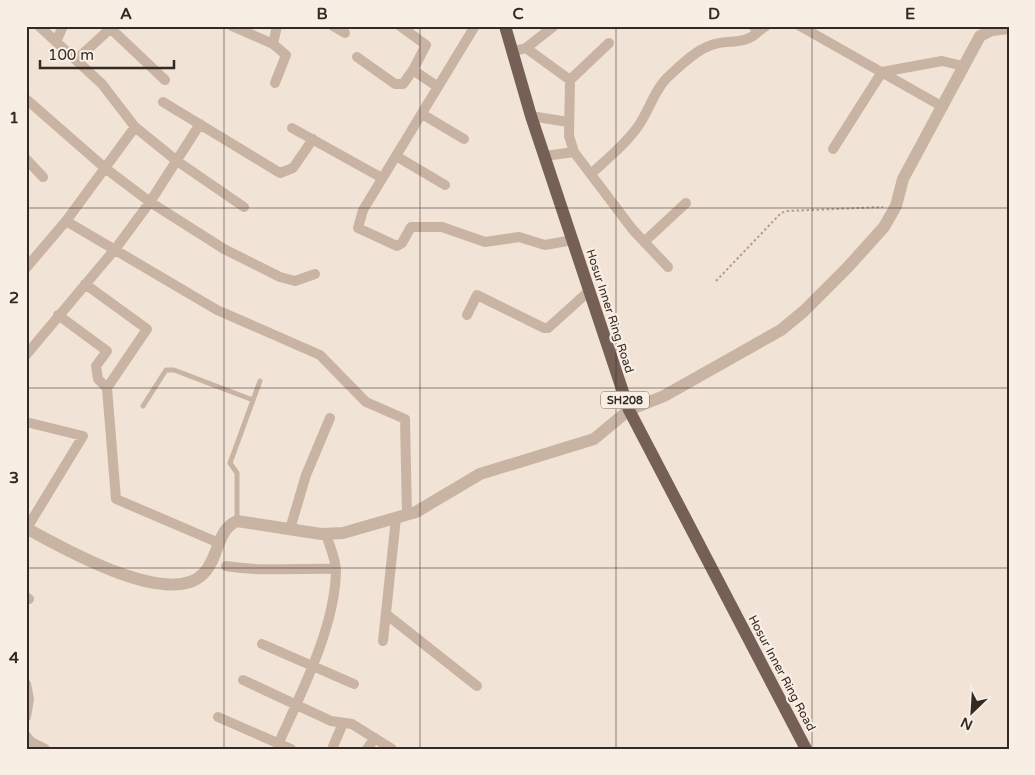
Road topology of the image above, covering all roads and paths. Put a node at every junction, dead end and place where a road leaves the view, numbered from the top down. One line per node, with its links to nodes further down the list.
1 (39, 26): 16 (street)
2 (63, 26): 16 (street)
3 (232, 26): 18 (street)
4 (276, 26): 18 (street)
5 (333, 26): 15 (street)
6 (400, 26): 23 (street)
7 (475, 26): 28 (street)
8 (506, 26): 19 (main road, Hosur Inner Ring Road / SH208)
9 (554, 26): 19 (street)
10 (800, 26): 24 (street)
11 (111, 27): 21 (street); 25 (street)
12 (759, 28): 47 (street)
13 (1009, 28): 14 (street)
14 (980, 31): 22 (street)
15 (346, 33)
16 (56, 42): 21 (street)
17 (609, 43): 26 (street)
18 (273, 44): 27 (street)
19 (520, 50): 26 (street); 33 (main road, Hosur Inner Ring Road / SH208)
20 (357, 58): 23 (street)
21 (76, 60): 36 (street)
22 (963, 66): 24 (street); 31 (street)
23 (413, 70): 28 (street)
24 (882, 72): 31 (street); 40 (street)
25 (165, 80)
26 (570, 80): 34 (street)
27 (275, 83)
28 (438, 87): 32 (street)
29 (26, 99): 46 (street)
30 (163, 102): 35 (street)
31 (943, 107): 53 (street)
32 (422, 114): 39 (street); 42 (street)
33 (531, 116): 34 (street); 43 (main road, Hosur Inner Ring Road / SH208)
34 (568, 122): 41 (street)
35 (200, 124): 38 (street); 45 (street)
36 (135, 127): 45 (street); 46 (street)
37 (292, 128): 38 (street)
38 (313, 139): 49 (street)
39 (464, 140)
40 (833, 149)
41 (574, 152): 43 (street); 47 (street)
42 (396, 156): 49 (street); 50 (street)
43 (545, 156): 56 (main road, Hosur Inner Ring Road / SH208)
44 (26, 158): 48 (street)
45 (177, 161): 51 (street); 54 (street)
46 (105, 168): 51 (street); 55 (street)
47 (590, 174): 57 (street)
48 (43, 177)
49 (382, 178): 56 (street)
50 (445, 185)
51 (150, 202): 58 (street); 61 (street)
52 (686, 203): 57 (street)
53 (896, 206): 62 (path); 72 (street)
54 (244, 207)
55 (66, 221): 58 (street); 60 (street)
56 (573, 240): 64 (main road, Hosur Inner Ring Road / SH208)
57 (644, 242): 59 (street)
58 (116, 248): 63 (street); 75 (street)
59 (668, 267)
60 (26, 268)
61 (315, 274)
62 (716, 281)
63 (85, 284): 65 (street); 69 (street)
64 (588, 292): 66 (street); 72 (main road, Hosur Inner Ring Road / SH208)
65 (58, 315): 67 (street); 69 (street)
66 (467, 315)
67 (26, 355)
68 (260, 381): 70 (lane)
69 (107, 388): 80 (street)
70 (253, 400): 71 (lane); 76 (lane)
71 (143, 406)
72 (628, 410): 75 (street); 103 (main road, Hosur Inner Ring Road / SH208)
73 (330, 418): 78 (street)
74 (26, 422): 77 (street)
75 (402, 516): 79 (street); 83 (street)
76 (237, 521): 78 (street); 80 (street)
77 (27, 528): 80 (street)
78 (290, 529): 79 (street)
79 (326, 534): 82 (street)
80 (220, 543)
81 (226, 566): 82 (street)
82 (336, 570): 86 (street)
83 (386, 614): 84 (street); 90 (street)
84 (383, 641)
85 (262, 644): 86 (street)
86 (313, 666): 89 (street); 91 (street)
87 (243, 680): 91 (street)
88 (26, 684): 92 (street)
89 (354, 684)
90 (477, 686)
91 (296, 705): 94 (street); 97 (street)
92 (26, 717)
93 (218, 717): 97 (street)
94 (343, 723): 96 (street); 100 (street)
95 (26, 736): 98 (street)
96 (375, 738): 101 (street); 102 (street)
97 (277, 746): 99 (street)
98 (45, 749)
99 (291, 749)
100 (332, 749)
101 (368, 749)
102 (392, 749)
103 (806, 749)

